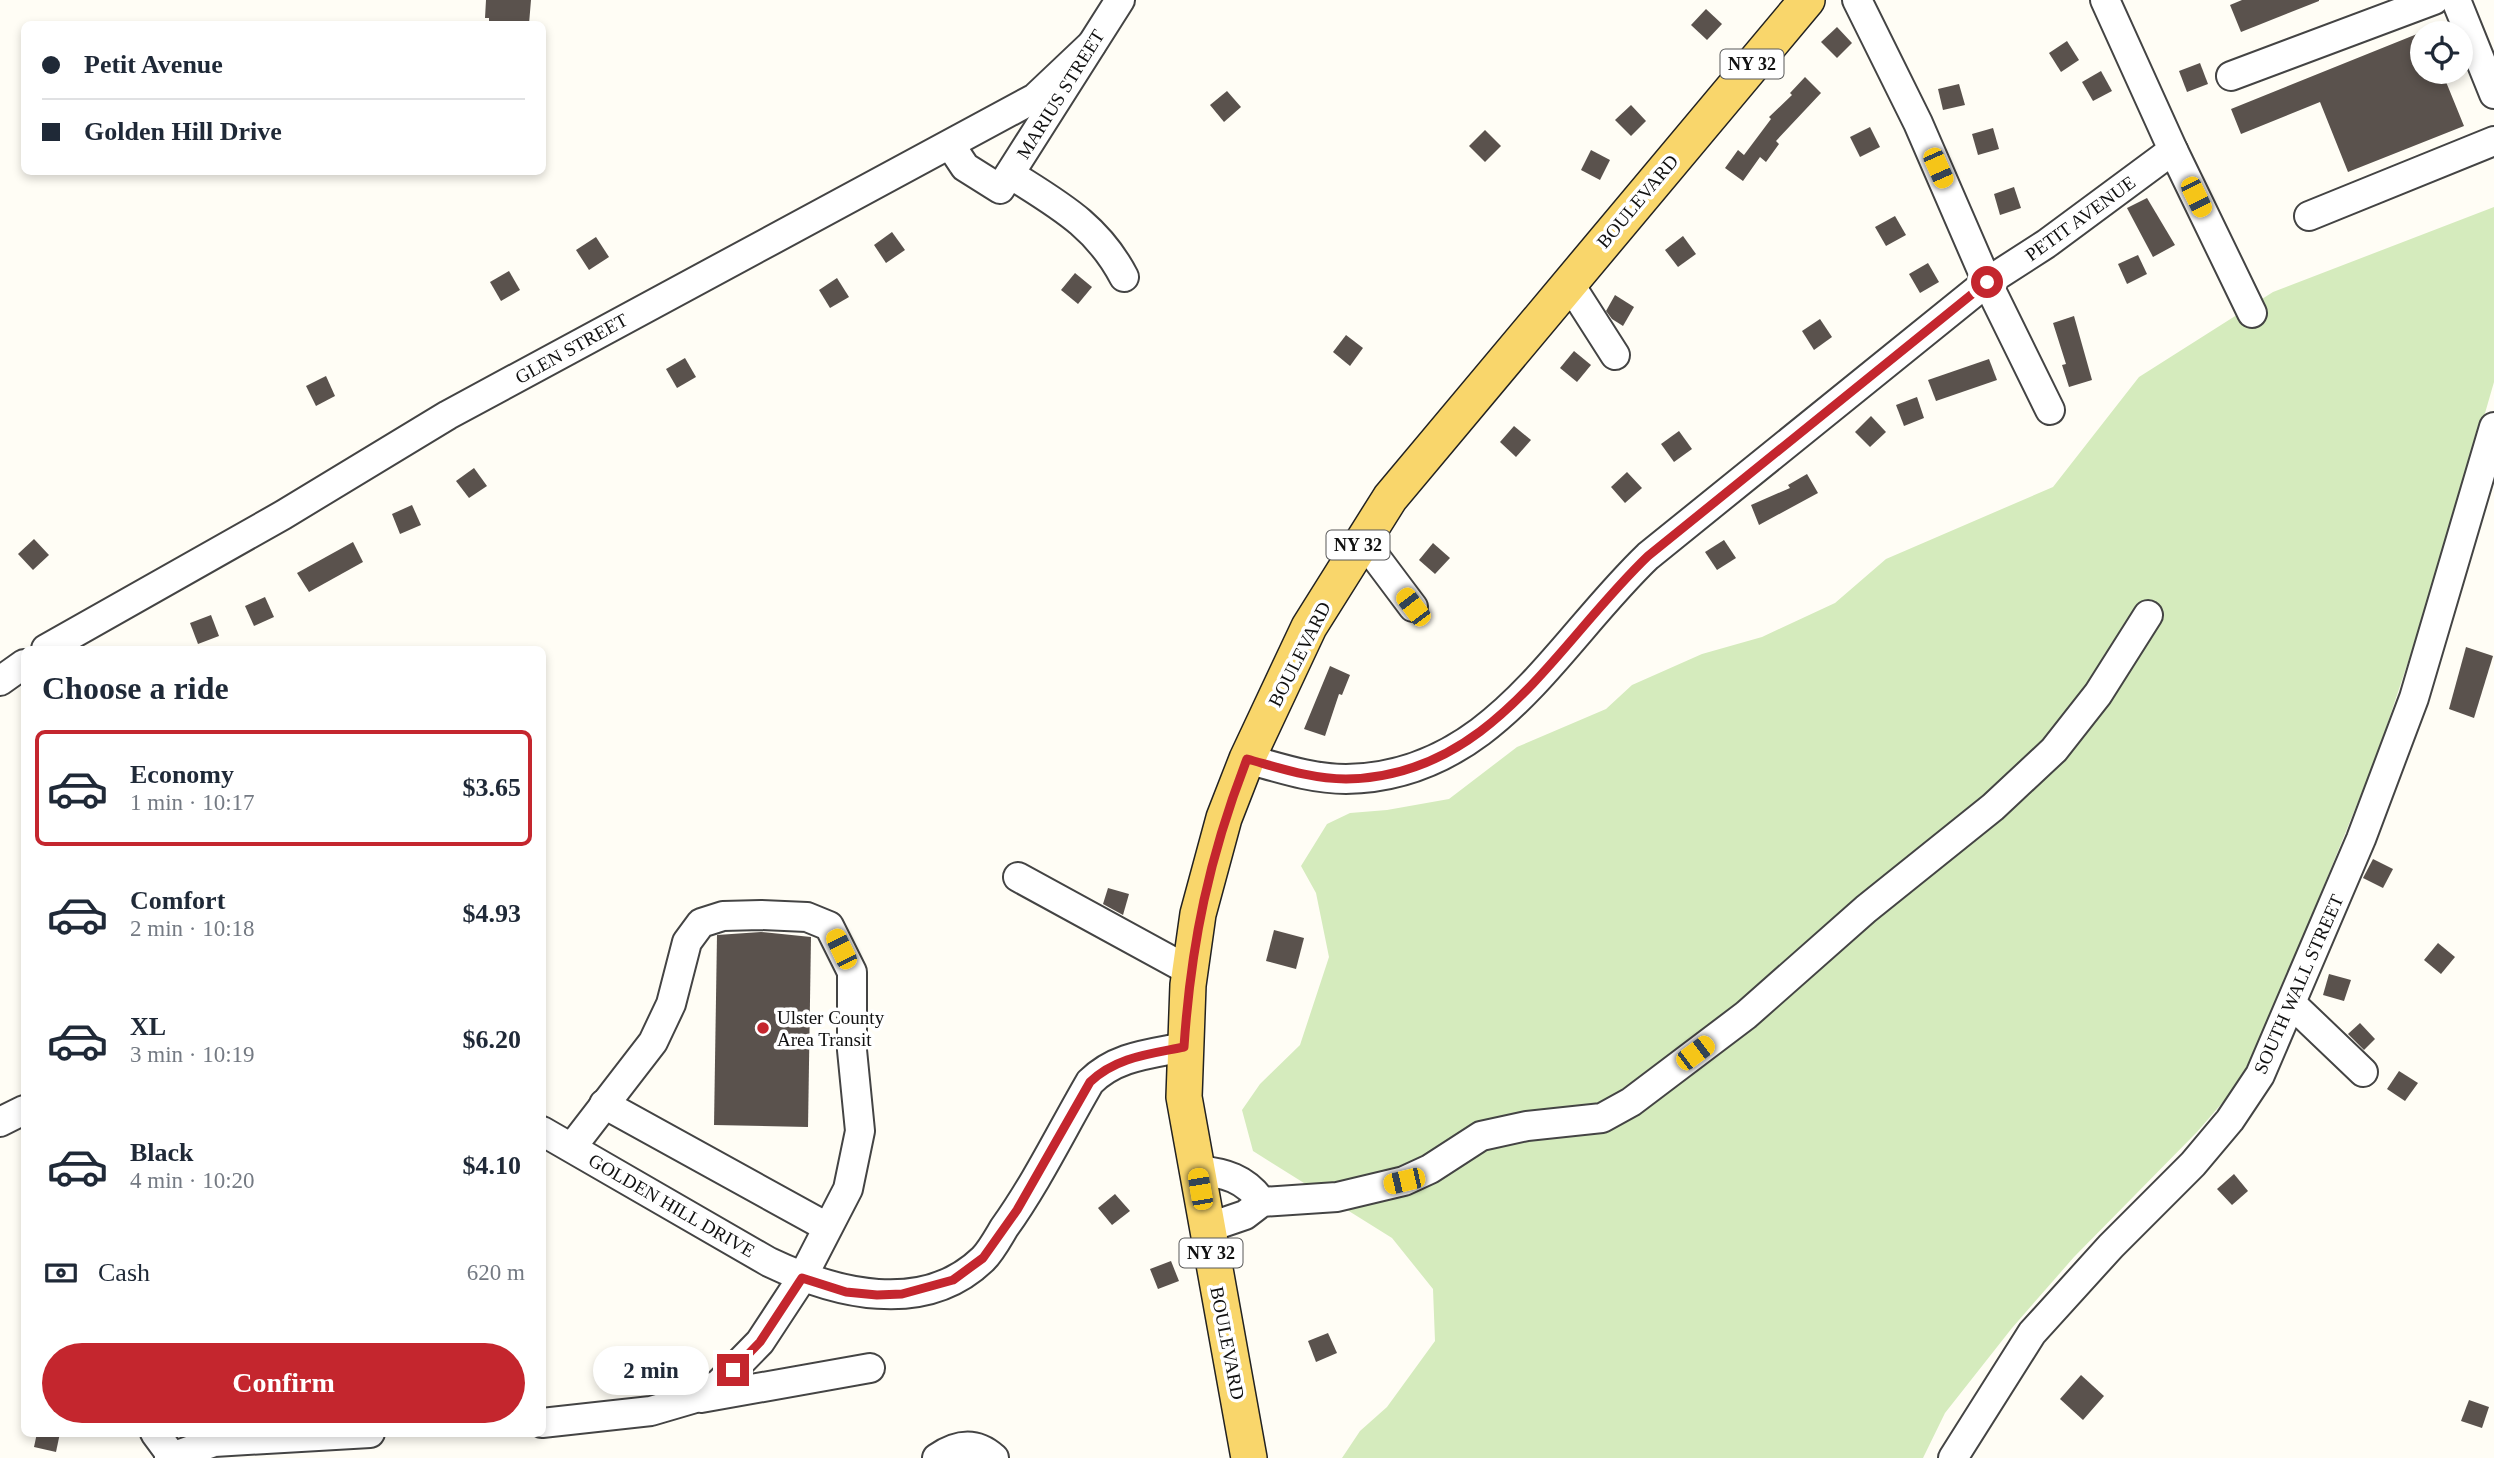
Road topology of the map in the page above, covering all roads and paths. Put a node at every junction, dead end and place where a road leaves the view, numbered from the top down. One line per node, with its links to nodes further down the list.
1 (1120, 0): 7 (street, MARIUS STREET)
2 (1807, 0): 17 (main road, BOULEVARD / NY 32)
3 (1857, 0): 16 (street)
4 (2105, 0): 12 (street)
5 (2434, 0): 8 (street)
6 (2456, 0): 9 (street)
7 (1091, 45): 11 (street, GLEN STREET); 13 (street, MARIUS STREET)
8 (2231, 76)
9 (2494, 94)
10 (2494, 141): 14 (street)
11 (951, 146): 13 (street); 25 (street, GLEN STREET)
12 (2173, 150): 16 (street, PETIT AVENUE); 18 (street)
13 (1005, 181): 15 (street)
14 (2309, 216)
15 (1124, 277)
16 (1987, 282): 20 (street); 28 (street, PETIT AVENUE)
17 (1569, 283): 19 (street); 22 (main road, BOULEVARD / NY 32)
18 (2252, 313)
19 (1615, 355)
20 (2050, 410)
21 (2494, 427): 31 (street, SOUTH WALL STREET)
22 (1362, 539): 23 (street); 28 (main road, BOULEVARD / NY 32)
23 (1413, 607)
24 (2148, 615): 40 (street)
25 (51, 646)
26 (21, 666): 27 (street)
27 (0, 681)
28 (1247, 759): 30 (main road, BOULEVARD / NY 32)
29 (1018, 877): 30 (street)
30 (1190, 971): 32 (main road, BOULEVARD / NY 32)
31 (2292, 1004): 33 (street); 54 (street, SOUTH WALL STREET)
32 (1184, 1047): 39 (main road, BOULEVARD / NY 32); 43 (street, GOLDEN HILL DRIVE)
33 (2362, 1072)
34 (604, 1104): 38 (street); 41 (street); 41 (street)
35 (21, 1112): 36 (street)
36 (0, 1122)
37 (546, 1133): 38 (street, GOLDEN HILL DRIVE)
38 (572, 1147): 43 (street, GOLDEN HILL DRIVE)
39 (1197, 1170): 40 (street); 42 (main road, BOULEVARD / NY 32)
40 (1262, 1202): 42 (street)
41 (827, 1227): 43 (street)
42 (1207, 1228): 53 (main road, BOULEVARD / NY 32)
43 (802, 1278): 45 (street)
44 (870, 1368): 45 (street)
45 (692, 1399): 46 (street)
46 (546, 1423)
47 (158, 1437): 50 (street)
48 (243, 1437): 49 (street)
49 (211, 1438): 50 (street)
50 (171, 1457)
51 (937, 1458): 52 (street)
52 (994, 1458)
53 (1250, 1458)
54 (1953, 1458)

